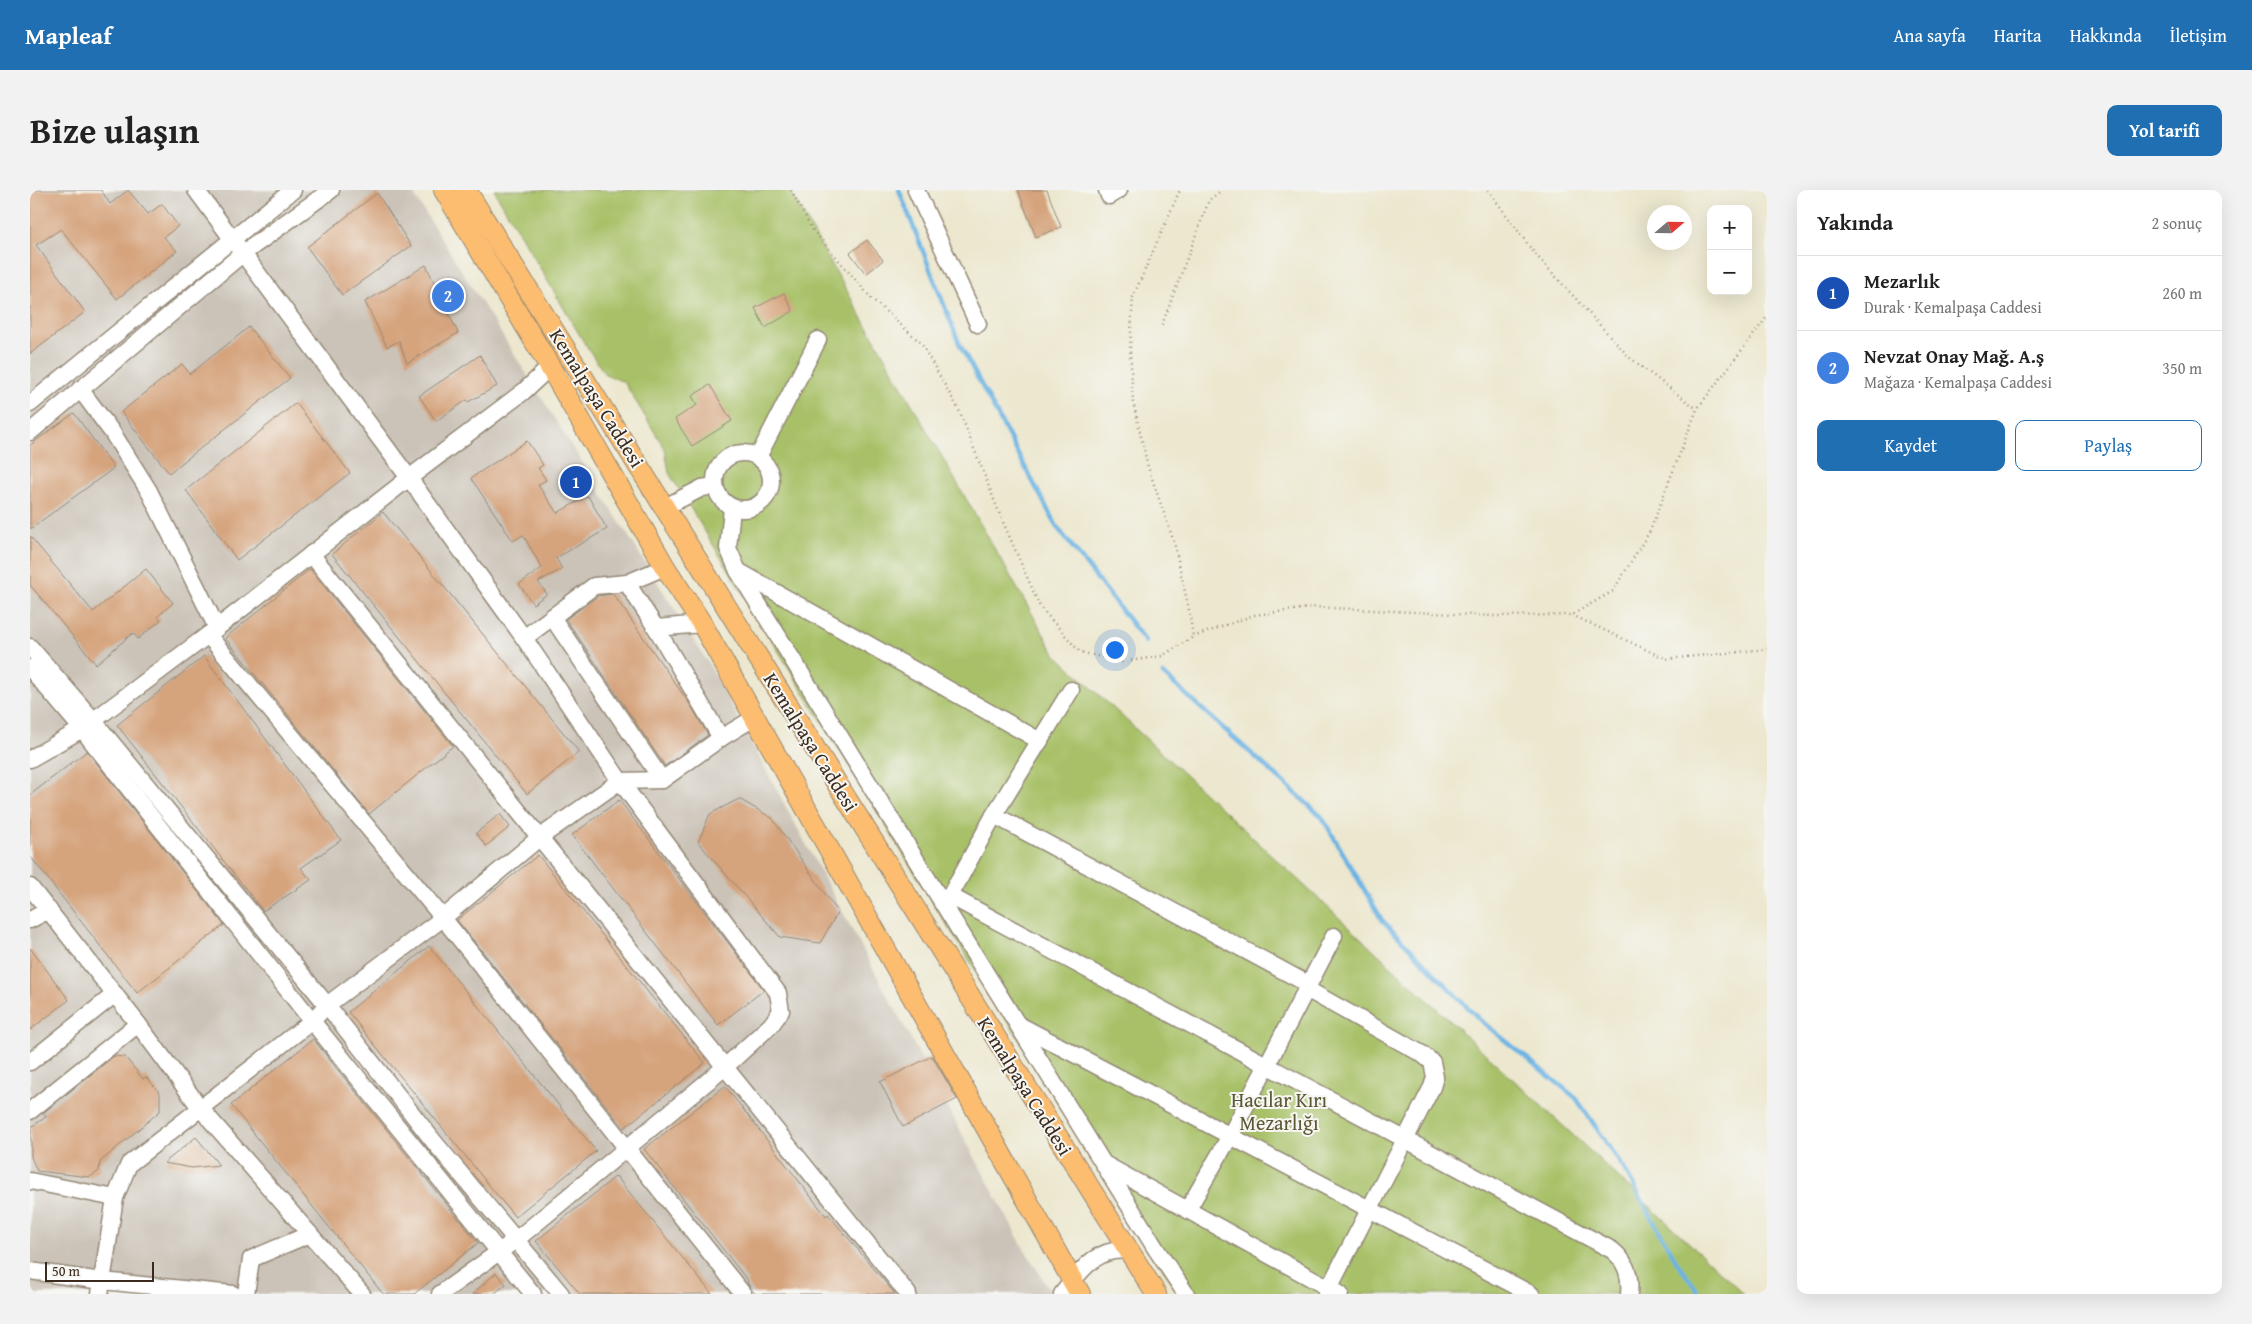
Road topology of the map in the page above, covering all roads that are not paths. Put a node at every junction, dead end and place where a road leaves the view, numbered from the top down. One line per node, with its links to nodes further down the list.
1 (196, 190): 9 (street)
2 (293, 190): 9 (street)
3 (331, 190): 10 (street)
4 (444, 190): 13 (main road, Kemalpaşa Caddesi)
5 (466, 190): 20 (main road, Kemalpaşa Caddesi)
6 (916, 190): 11 (street)
7 (1107, 190): 8 (street)
8 (1119, 190)
9 (233, 239): 10 (street); 15 (street)
10 (242, 254): 14 (street); 18 (street)
11 (978, 324)
12 (818, 340): 17 (street)
13 (550, 367): 18 (street); 23 (main road, Kemalpaşa Caddesi)
14 (80, 389): 16 (street); 29 (street)
15 (30, 404)
16 (30, 432)
17 (758, 457): 19 (street); 21 (street)
18 (409, 478): 22 (street); 30 (street)
19 (715, 486): 20 (street); 21 (street)
20 (665, 507): 70 (main road, Kemalpaşa Caddesi)
21 (732, 508): 24 (street)
22 (311, 554): 29 (street); 42 (street)
23 (665, 567): 25 (street); 27 (main road, Kemalpaşa Caddesi)
24 (738, 571): 37 (street); 44 (street)
25 (627, 583): 26 (street); 28 (street)
26 (552, 617): 30 (street); 39 (street)
27 (702, 624): 28 (street); 34 (main road, Kemalpaşa Caddesi)
28 (656, 628): 36 (street)
29 (213, 631): 35 (street); 46 (street)
30 (524, 638): 40 (street)
31 (30, 648): 35 (street)
32 (30, 668): 35 (street)
33 (1071, 690): 37 (street)
34 (754, 718): 36 (street); 75 (main road, Kemalpaşa Caddesi)
35 (87, 725): 38 (street); 51 (street); 52 (street)
36 (721, 738): 39 (street)
37 (1040, 741): 41 (street)
38 (30, 759)
39 (662, 780): 40 (street)
40 (620, 782): 42 (street); 57 (street)
41 (994, 816): 44 (street); 49 (street)
42 (539, 838): 46 (street); 57 (street)
43 (30, 887): 45 (street)
44 (946, 900): 54 (street); 56 (street)
45 (49, 910): 47 (street); 50 (street)
46 (443, 918): 51 (street); 62 (street)
47 (30, 920)
48 (1334, 936): 49 (street)
49 (1308, 987): 56 (street); 61 (street)
50 (115, 994): 53 (street); 55 (street)
51 (327, 1005): 52 (street); 69 (street)
52 (312, 1021): 58 (street); 71 (street)
53 (138, 1024): 58 (street); 59 (street)
54 (1019, 1025): 60 (street); 63 (street)
55 (30, 1062)
56 (1267, 1066): 60 (street); 61 (street)
57 (725, 1067): 62 (street); 85 (street)
58 (201, 1109): 65 (street); 68 (street)
59 (30, 1111)
60 (1230, 1136): 66 (street); 67 (street)
61 (1405, 1140): 66 (street); 88 (street)
62 (626, 1148): 69 (street); 84 (street)
63 (1104, 1164): 67 (street); 86 (street)
64 (30, 1180): 65 (street)
65 (116, 1198): 73 (street)
66 (1370, 1209): 74 (street); 77 (street)
67 (1188, 1210): 77 (street)
68 (310, 1234): 79 (street); 80 (street)
69 (517, 1239): 71 (street); 83 (street)
70 (1127, 1251): 75 (street); 76 (main road, Kemalpaşa Caddesi)
71 (499, 1252): 81 (street); 82 (street)
72 (30, 1270): 73 (street)
73 (101, 1287): 78 (street)
74 (1510, 1289): 87 (street)
75 (1071, 1290)
76 (1148, 1290)
77 (1332, 1292)
78 (233, 1294)
79 (246, 1294)
80 (362, 1294)
81 (440, 1294)
82 (533, 1294)
83 (561, 1294)
84 (743, 1294)
85 (908, 1294)
86 (1186, 1294)
87 (1531, 1294)
88 (1629, 1294)

